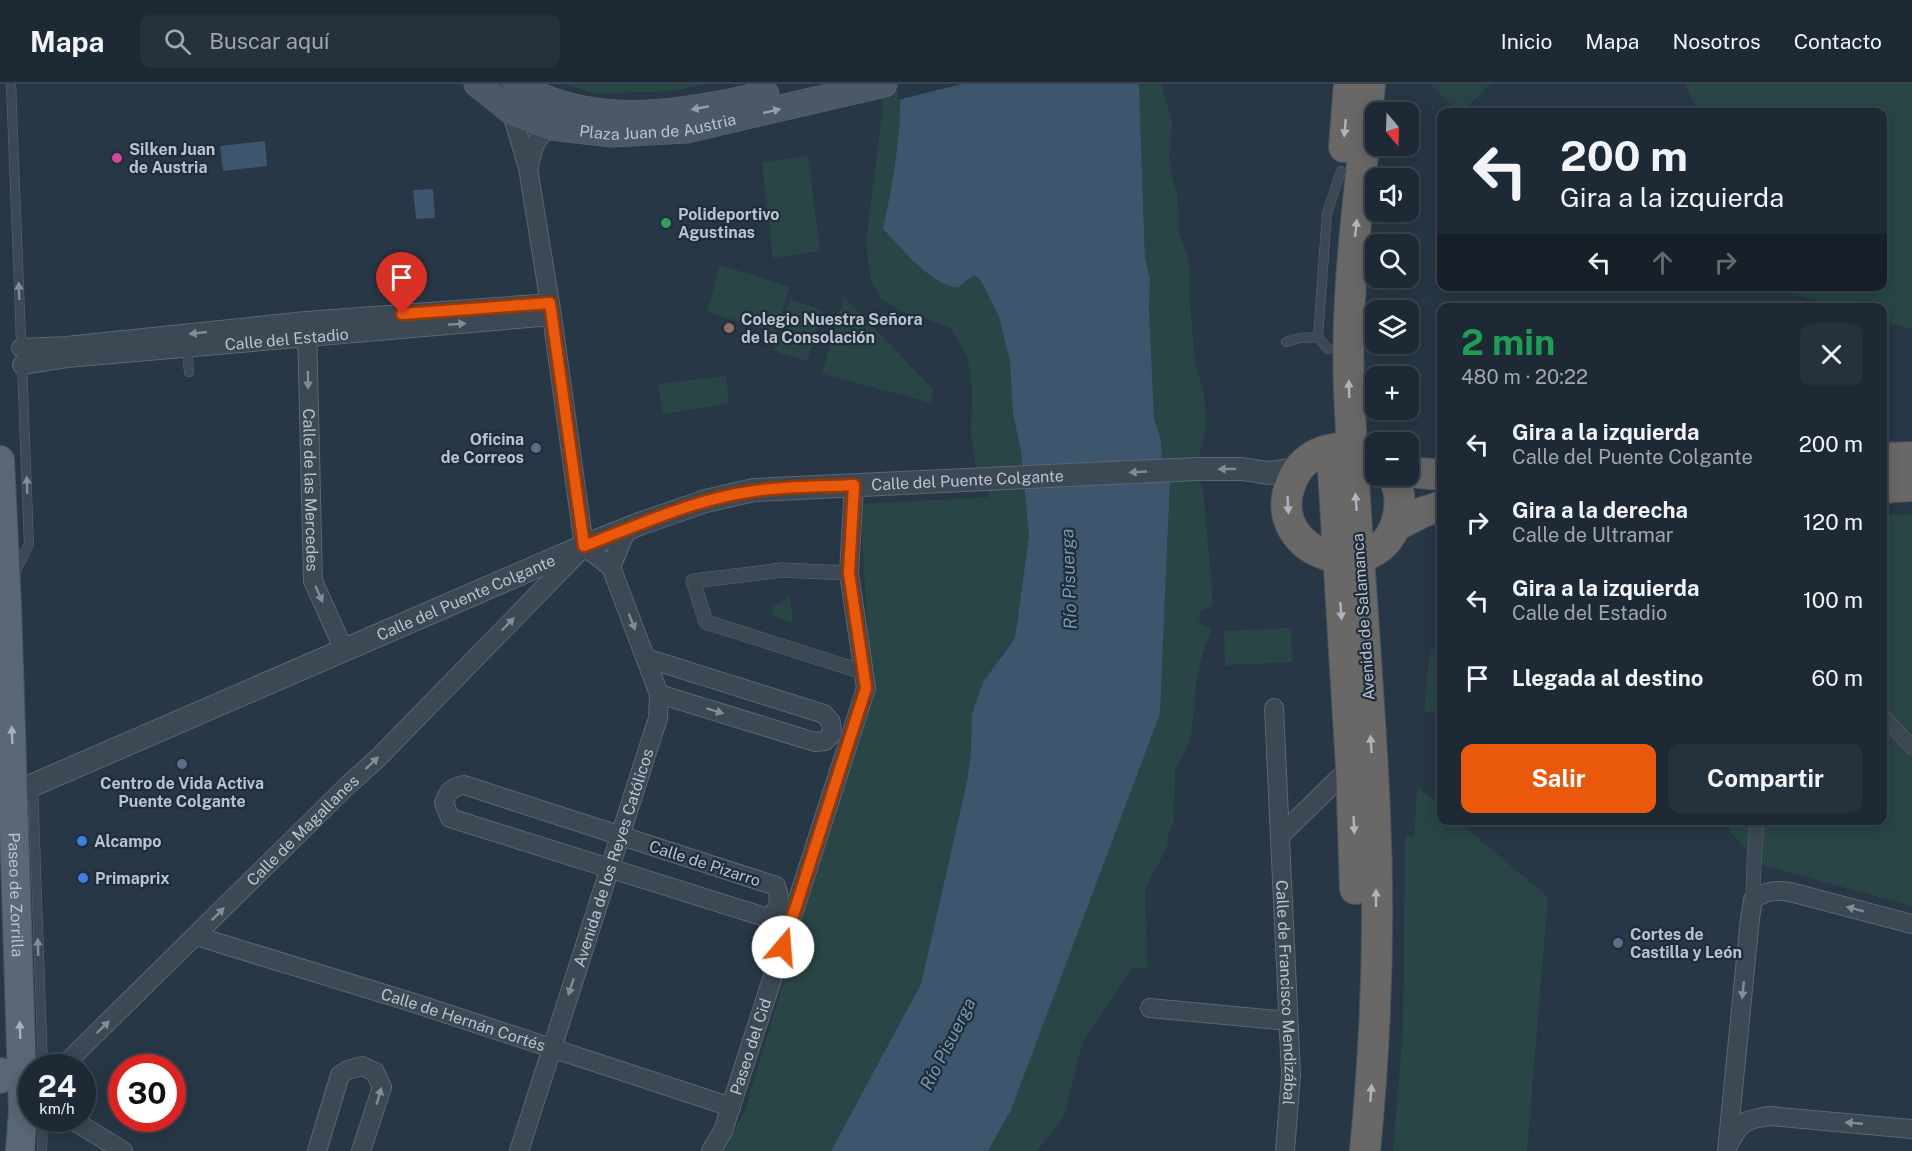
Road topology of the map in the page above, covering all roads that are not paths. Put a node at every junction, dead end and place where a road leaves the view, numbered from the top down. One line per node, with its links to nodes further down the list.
1 (11, 84): 17 (lane, one-way to 1)
2 (477, 84): 9 (main road, Plaza Juan de Austria)
3 (503, 84): 9 (street)
4 (516, 84): 8 (main road, Plaza Juan de Austria, one-way to 4)
5 (884, 84): 8 (main road)
6 (1349, 84): 15 (highway, Avenida de Salamanca, one-way to 15)
7 (1370, 84): 19 (highway, Avenida de Salamanca, one-way to 7)
8 (804, 92): 10 (main road, Plaza Juan de Austria, one-way to 8)
9 (512, 112): 10 (main road, Plaza Juan de Austria); 11 (street)
10 (552, 127): 11 (street)
11 (528, 168): 12 (street)
12 (551, 309): 13 (street, Calle del Estadio); 31 (street)
13 (307, 329): 16 (street, Calle del Estadio); 17 (street, Calle del Estadio, one-way to 17); 39 (street, Calle de las Mercedes, one-way to 39)
14 (1286, 342): 15 (lane)
15 (1323, 343): 19 (highway, Avenida de Salamanca)
16 (187, 348): 17 (street, Calle del Estadio); 18 (lane)
17 (21, 356): 37 (lane, one-way to 17)
18 (189, 372)
19 (1353, 451): 21 (highway); 32 (highway, Avenida de Salamanca)
20 (0, 460): 37 (main road, Paseo de Zorrilla)
21 (1298, 469): 24 (street, Calle del Puente Colgante, one-way to 24); 32 (highway, one-way to 32)
22 (1419, 473): 23 (highway)
23 (1437, 475)
24 (854, 485): 29 (street, Calle del Puente Colgante); 35 (street, Paseo del Cid)
25 (1396, 486): 30 (highway)
26 (1912, 486): 27 (highway)
27 (1887, 488)
28 (1437, 508): 30 (highway)
29 (627, 529): 31 (street, Calle del Puente Colgante); 33 (street)
30 (1391, 534): 32 (highway); 38 (highway)
31 (584, 546): 33 (street); 34 (street, Calle del Puente Colgante); 36 (street, Calle de Magallanes)
32 (1349, 558): 38 (highway, Avenida de Salamanca); 46 (highway, Avenida de Salamanca, one-way to 46)
33 (611, 567): 40 (street, Avenida de los Reyes Católicos, one-way to 40)
34 (527, 572): 36 (street); 39 (street, Calle del Puente Colgante)
35 (849, 573): 41 (street, Paseo del Cid); 41 (street)
36 (542, 589): 54 (street, Calle de Magallanes, one-way to 36)
37 (7, 591): 47 (main road, Paseo de Zorrilla, one-way to 37)
38 (1364, 638): 76 (highway, Avenida de Salamanca, one-way to 38)
39 (344, 650): 47 (street, Calle del Puente Colgante)
40 (646, 658): 42 (street, Avenida de los Reyes Católicos); 42 (street, one-way to 40)
41 (863, 672): 62 (street, Paseo del Cid)
42 (659, 694): 49 (street, Avenida de los Reyes Católicos)
43 (1274, 708): 50 (street, Calle de Francisco Mendizábal)
44 (1887, 720): 45 (street)
45 (1912, 747)
46 (1345, 773): 50 (street); 75 (highway, Avenida de Salamanca, one-way to 75)
47 (12, 794): 58 (lane, one-way to 47); 67 (main road, Paseo de Zorrilla, one-way to 47)
48 (1757, 825): 52 (street)
49 (621, 835): 51 (street, Avenida de los Reyes Católicos); 51 (street, Calle de Pizarro); 51 (street, Calle de Pizarro)
50 (1281, 835): 56 (street, Calle de Francisco Mendizábal)
51 (610, 869): 57 (street, Avenida de los Reyes Católicos, one-way to 57)
52 (1757, 897): 53 (street, one-way to 52); 66 (street, one-way to 66)
53 (1912, 924)
54 (196, 936): 57 (street, Calle de Hernán Cortés); 59 (street, Calle de Magallanes, one-way to 54)
55 (1150, 1008): 56 (street)
56 (1288, 1022): 74 (street, Calle de Francisco Mendizábal)
57 (551, 1049): 62 (street, Calle de Hernán Cortés); 72 (street, Avenida de los Reyes Católicos)
58 (41, 1054)
59 (75, 1054)
60 (0, 1072): 61 (main road)
61 (0, 1079)
62 (731, 1107): 73 (street, Paseo del Cid)
63 (1912, 1129): 66 (street, one-way to 66)
64 (43, 1132): 68 (lane)
65 (92, 1132): 69 (street)
66 (1727, 1149)
67 (20, 1151)
68 (42, 1151)
69 (123, 1151)
70 (317, 1151): 71 (street, one-way to 70)
71 (361, 1151)
72 (519, 1151)
73 (711, 1151)
74 (1285, 1151)
75 (1344, 1151)
76 (1365, 1151)

